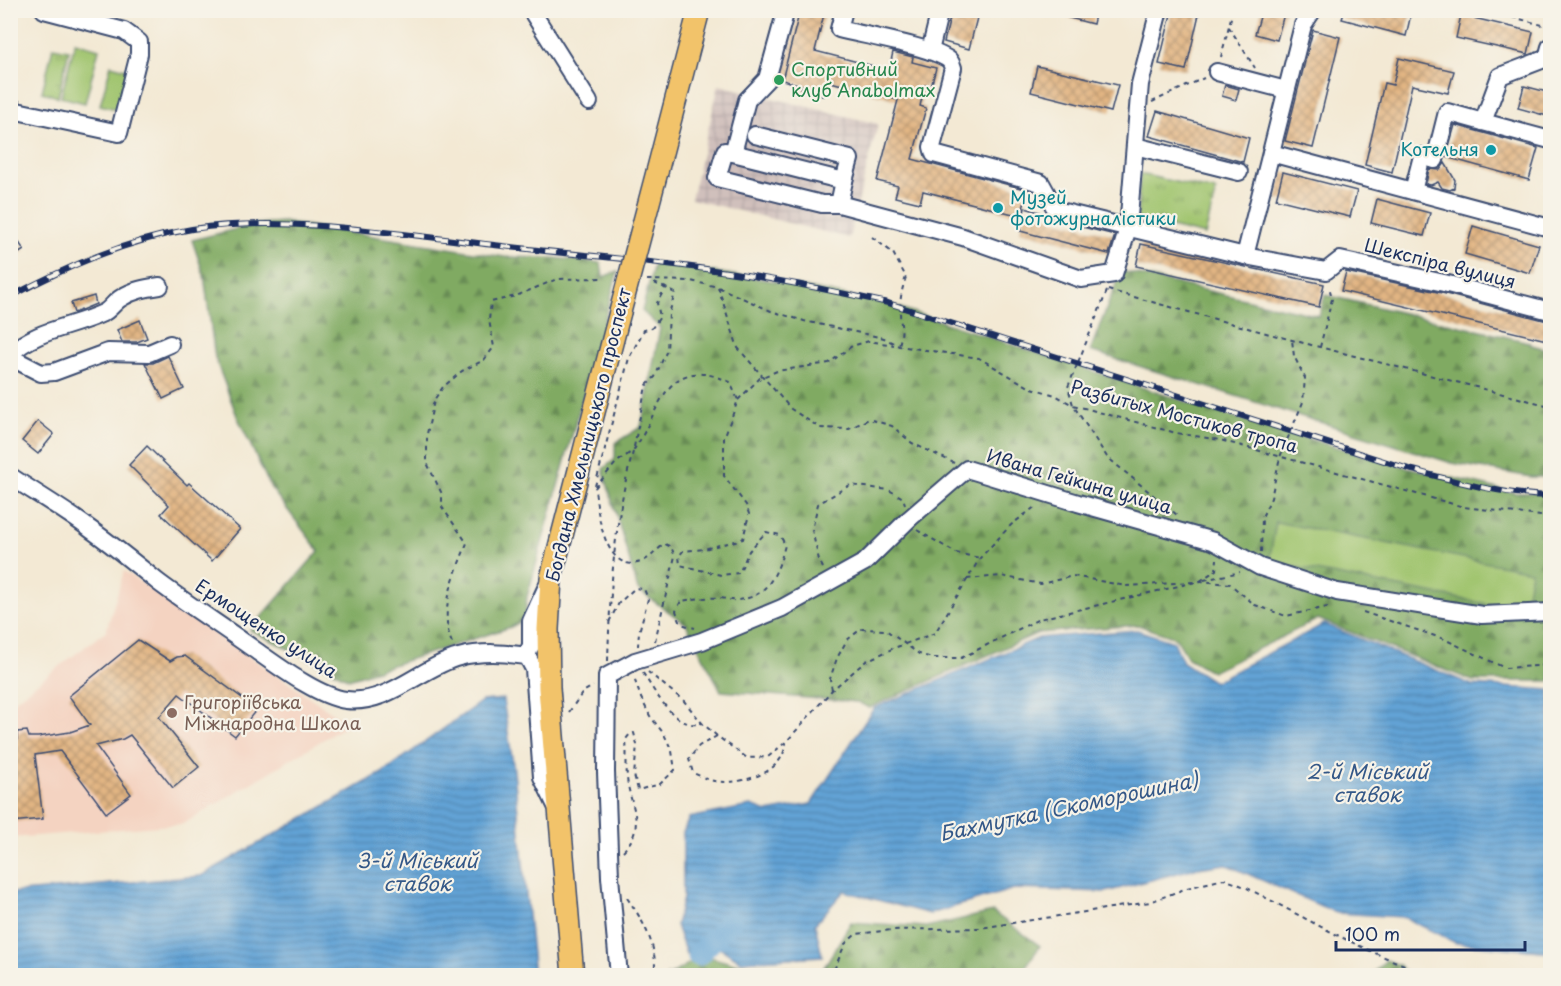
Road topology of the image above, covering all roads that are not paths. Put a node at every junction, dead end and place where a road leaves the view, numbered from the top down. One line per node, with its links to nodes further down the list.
1 (44, 10): 14 (lane)
2 (531, 10): 13 (lane)
3 (699, 10): 33 (main road, Богдана Хмельницького проспект, bridge)
4 (786, 10): 19 (lane)
5 (844, 10): 10 (lane, Шекспіра вулиця)
6 (940, 10): 10 (lane)
7 (1158, 10): 18 (lane)
8 (1313, 10): 12 (lane)
9 (1551, 47): 15 (lane)
10 (930, 51): 25 (lane, Шекспіра вулиця)
11 (1217, 72): 12 (lane)
12 (1286, 90): 20 (lane)
13 (589, 102)
14 (10, 105)
15 (1483, 122): 17 (lane); 23 (lane)
16 (756, 135): 22 (lane)
17 (1551, 140)
18 (1135, 146): 21 (lane); 25 (lane)
19 (733, 153): 22 (lane); 24 (lane)
20 (1271, 153): 23 (lane); 27 (lane)
21 (1239, 172)
22 (844, 181): 24 (lane)
23 (1413, 191): 26 (lane)
24 (839, 204): 25 (lane)
25 (1128, 228): 27 (lane, Шекспіра вулиця)
26 (1551, 228)
27 (1245, 256): 29 (lane, Шекспіра вулиця)
28 (160, 286): 31 (lane)
29 (1551, 311)
30 (170, 344): 31 (lane)
31 (10, 356)
32 (10, 476): 35 (lane, Ермощенко улица)
33 (551, 578): 35 (lane); 36 (main road, Богдана Хмельницького проспект)
34 (1551, 612): 38 (lane, Ивана Гейкина улица)
35 (527, 657): 36 (lane)
36 (559, 810): 37 (main road, Богдана Хмельницького проспект)
37 (573, 975)
38 (618, 975)

